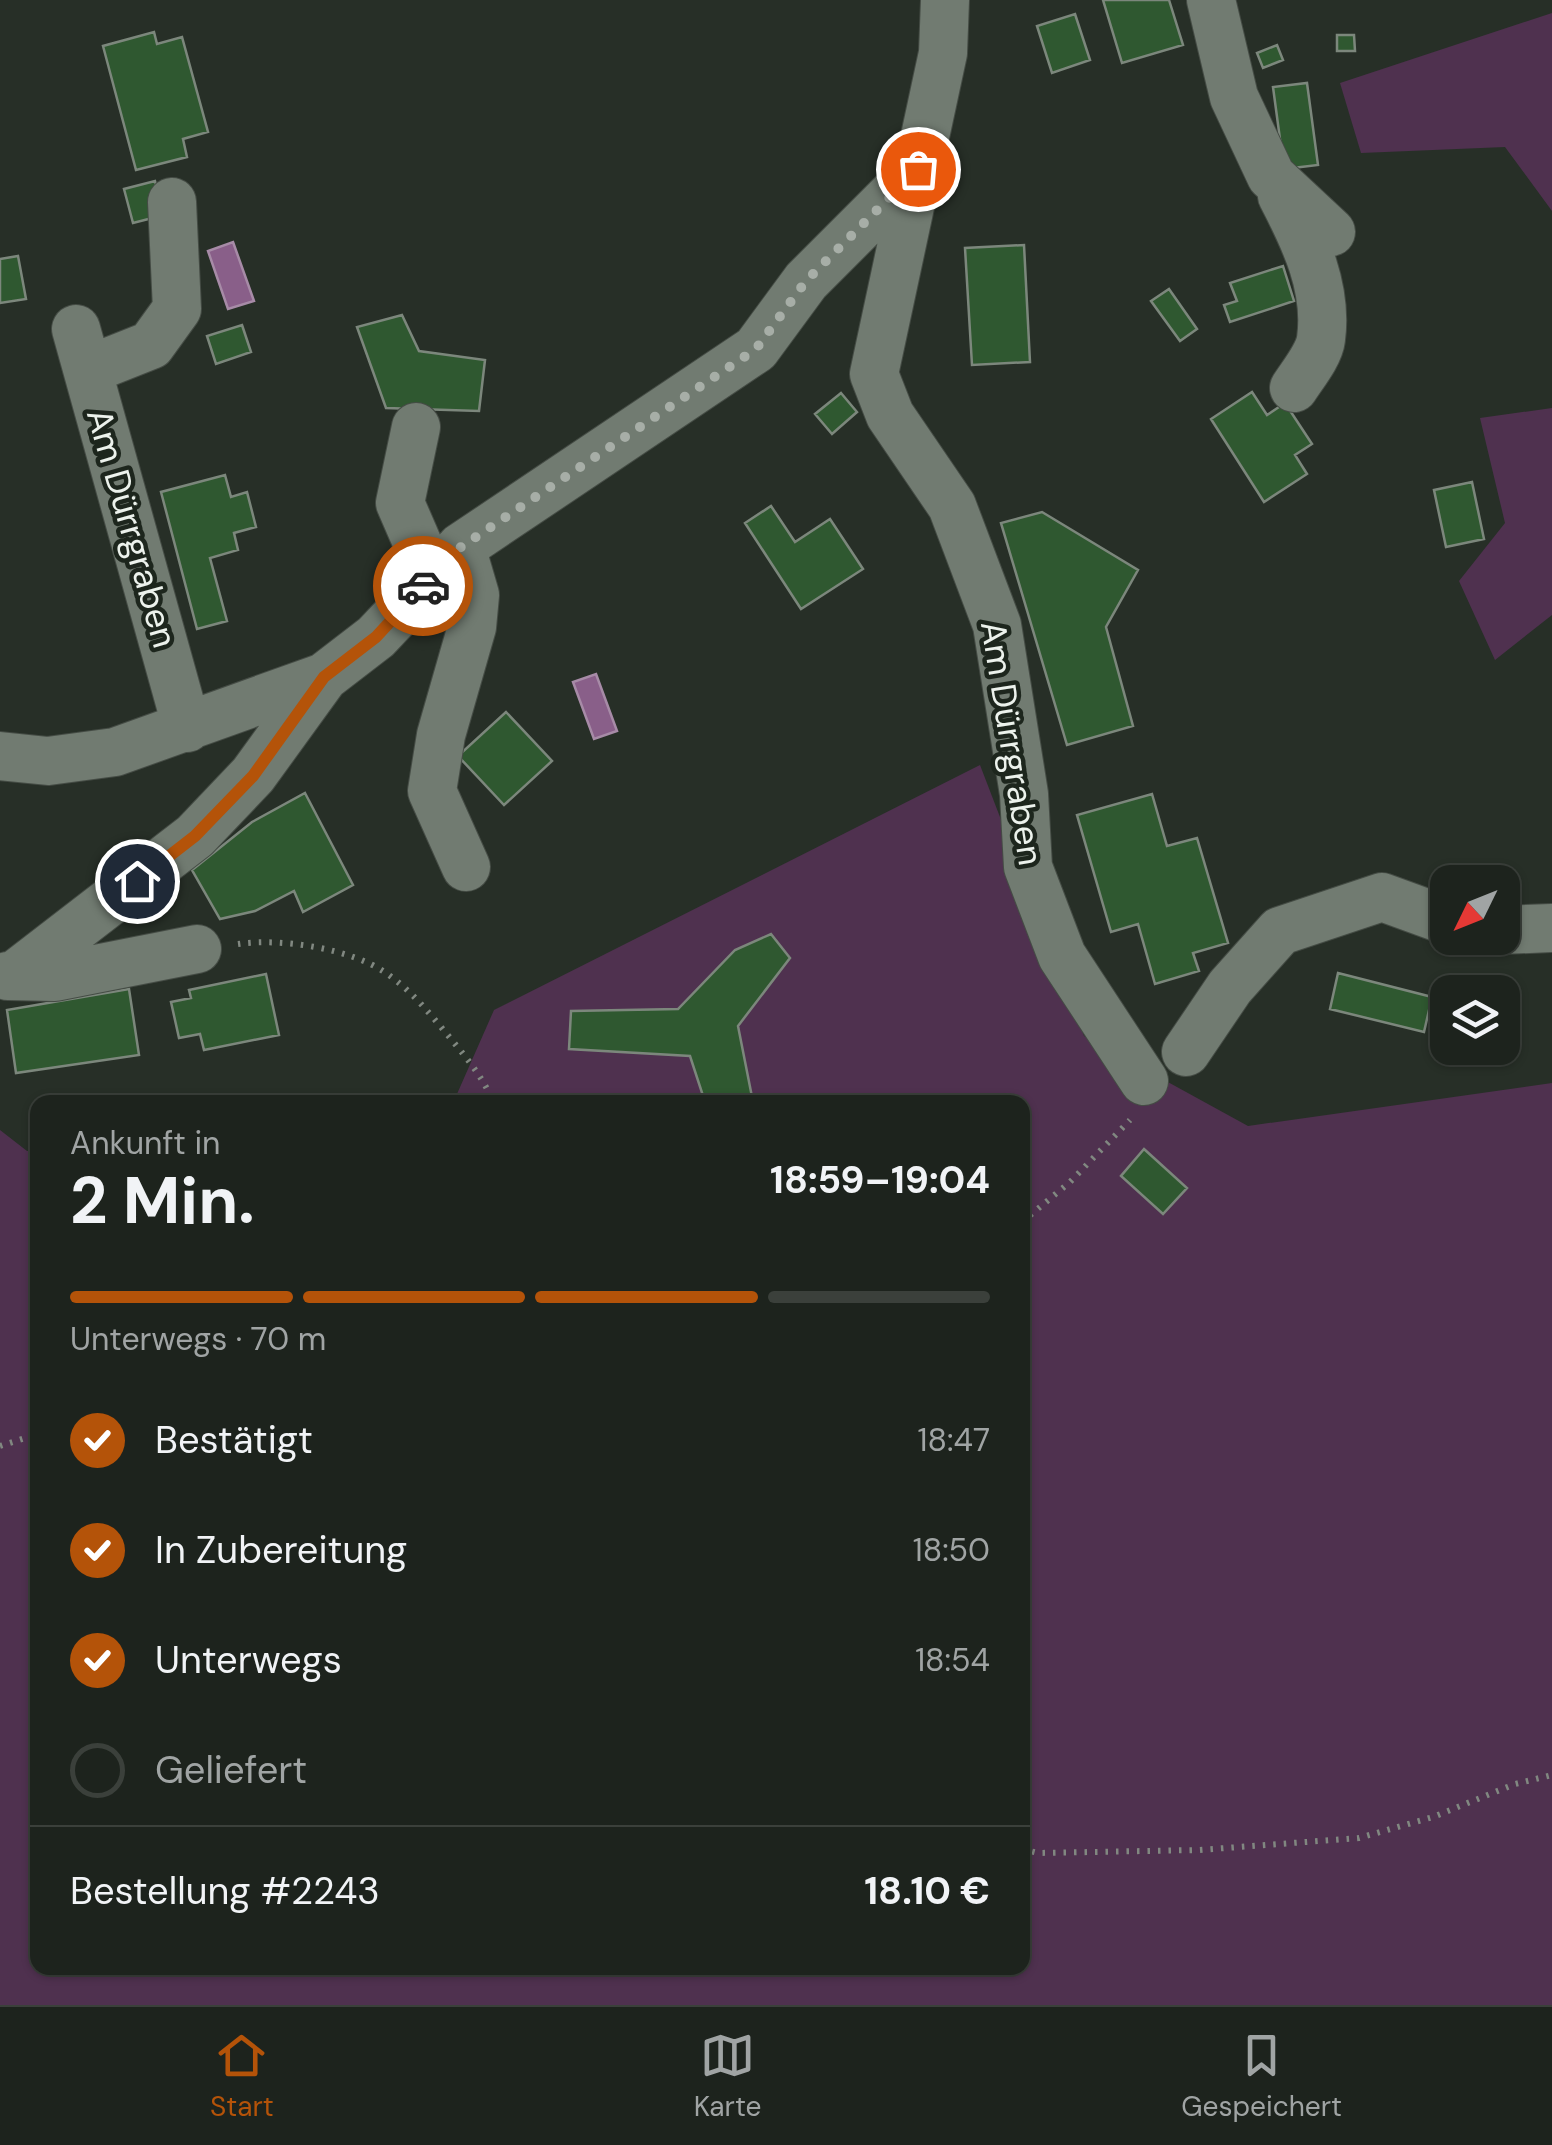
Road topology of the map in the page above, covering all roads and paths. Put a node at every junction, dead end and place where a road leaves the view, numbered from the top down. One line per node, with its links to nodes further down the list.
1 (945, 0): 3 (street, Am Dürrgraben)
2 (1211, 0): 4 (street)
3 (918, 169): 9 (street); 22 (street, Am Dürrgraben)
4 (1271, 176): 6 (street); 7 (street)
5 (172, 202): 12 (street, Am Dürrgraben)
6 (1332, 232)
7 (1294, 388)
8 (416, 427): 10 (street)
9 (461, 547): 10 (street); 14 (street)
10 (427, 582): 11 (street)
11 (324, 677): 12 (street); 19 (street)
12 (188, 728): 13 (street)
13 (0, 756)
14 (466, 867)
15 (1430, 915): 20 (street)
16 (1552, 928): 17 (street)
17 (1520, 929)
18 (197, 949): 19 (street); 21 (path)
19 (8, 976)
20 (1186, 1052)
21 (490, 1095)
22 (1138, 1100): 23 (path)
23 (1030, 1215)
24 (30, 1437): 25 (path)
25 (0, 1446)
26 (1552, 1775): 27 (path)
27 (1030, 1850)

